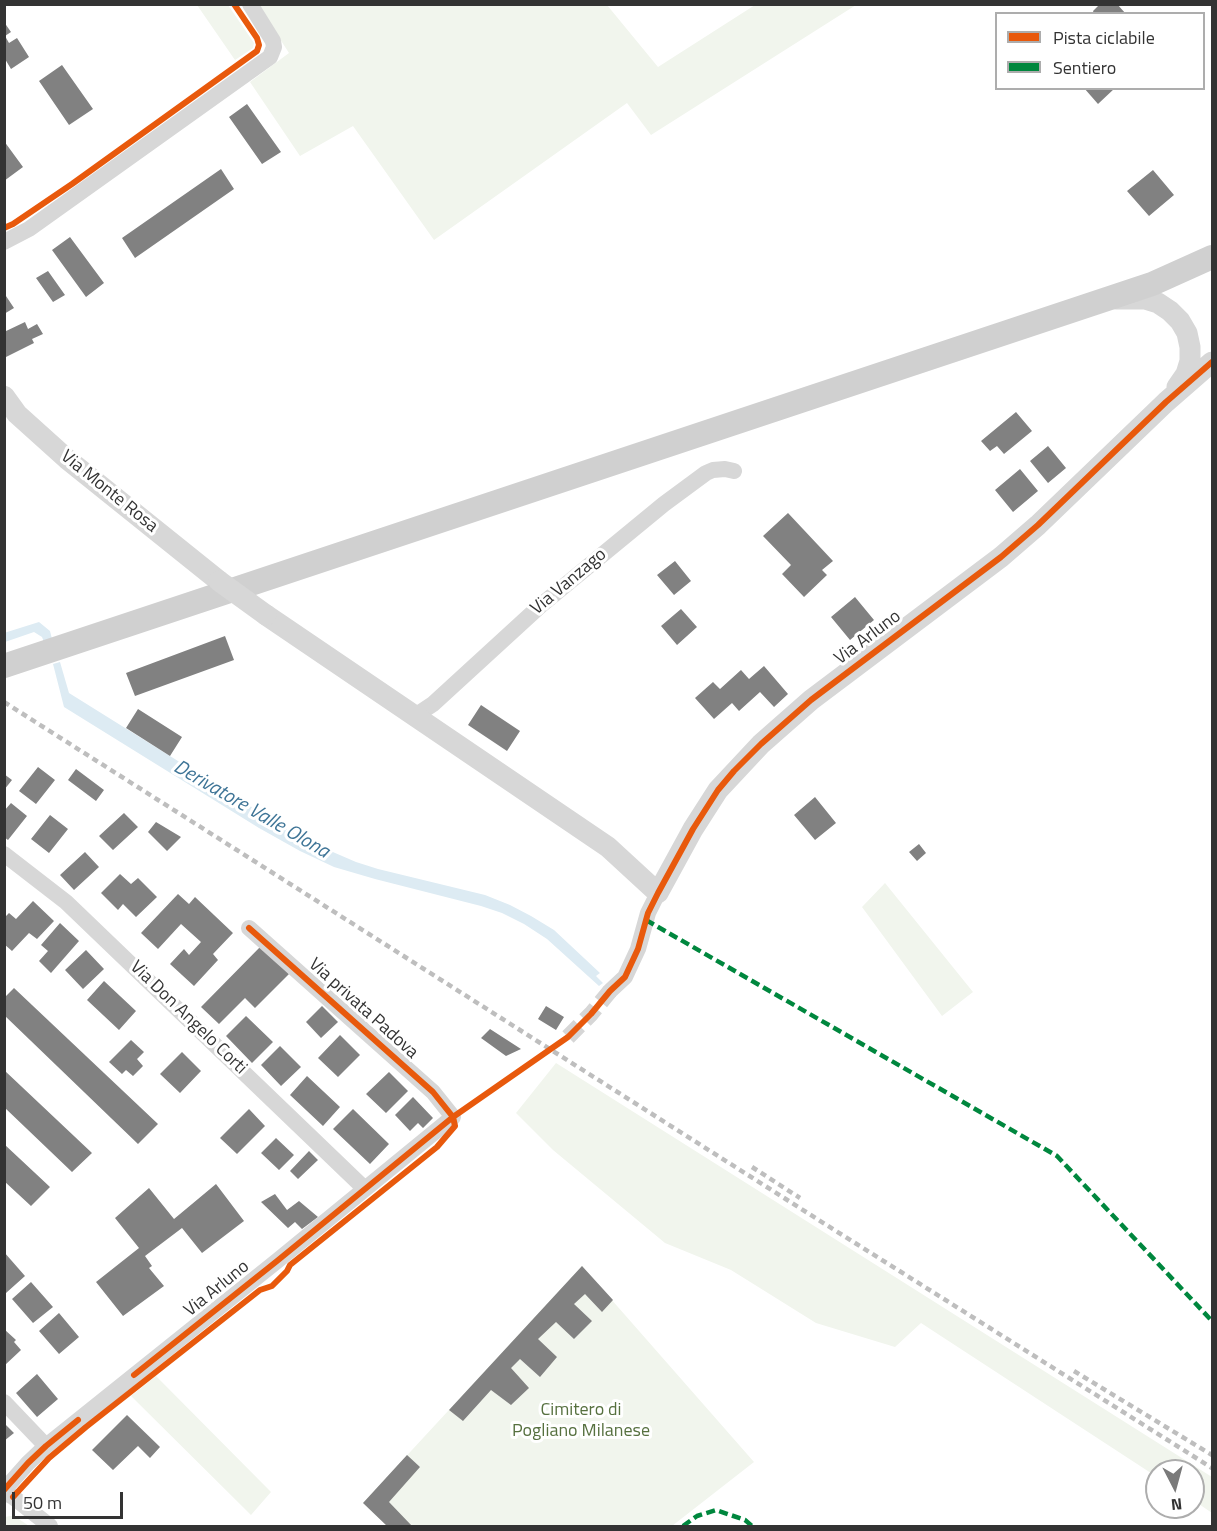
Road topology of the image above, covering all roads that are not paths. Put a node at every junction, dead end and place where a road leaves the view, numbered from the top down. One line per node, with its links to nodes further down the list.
1 (250, 4): 2 (street)
2 (4, 242)
3 (1212, 257): 4 (main road)
4 (1108, 298): 7 (street); 9 (main road)
5 (1212, 362): 7 (street, Via Arluno)
6 (4, 396): 10 (street, Via Monte Rosa, bridge)
7 (1166, 402): 12 (street, Via Arluno)
8 (734, 471): 10 (street, Via Vanzago)
9 (4, 666)
10 (415, 716): 12 (street)
11 (4, 854): 16 (street, Via Don Angelo Corti)
12 (658, 893): 14 (street, Via Arluno)
13 (249, 928): 15 (street, Via privata Padova)
14 (610, 991)
15 (453, 1117): 16 (street, Via Arluno)
16 (365, 1189): 18 (street, Via Arluno)
17 (4, 1402): 18 (street)
18 (46, 1446): 19 (street, Via Arluno)
19 (4, 1491): 20 (street)
20 (50, 1527)

